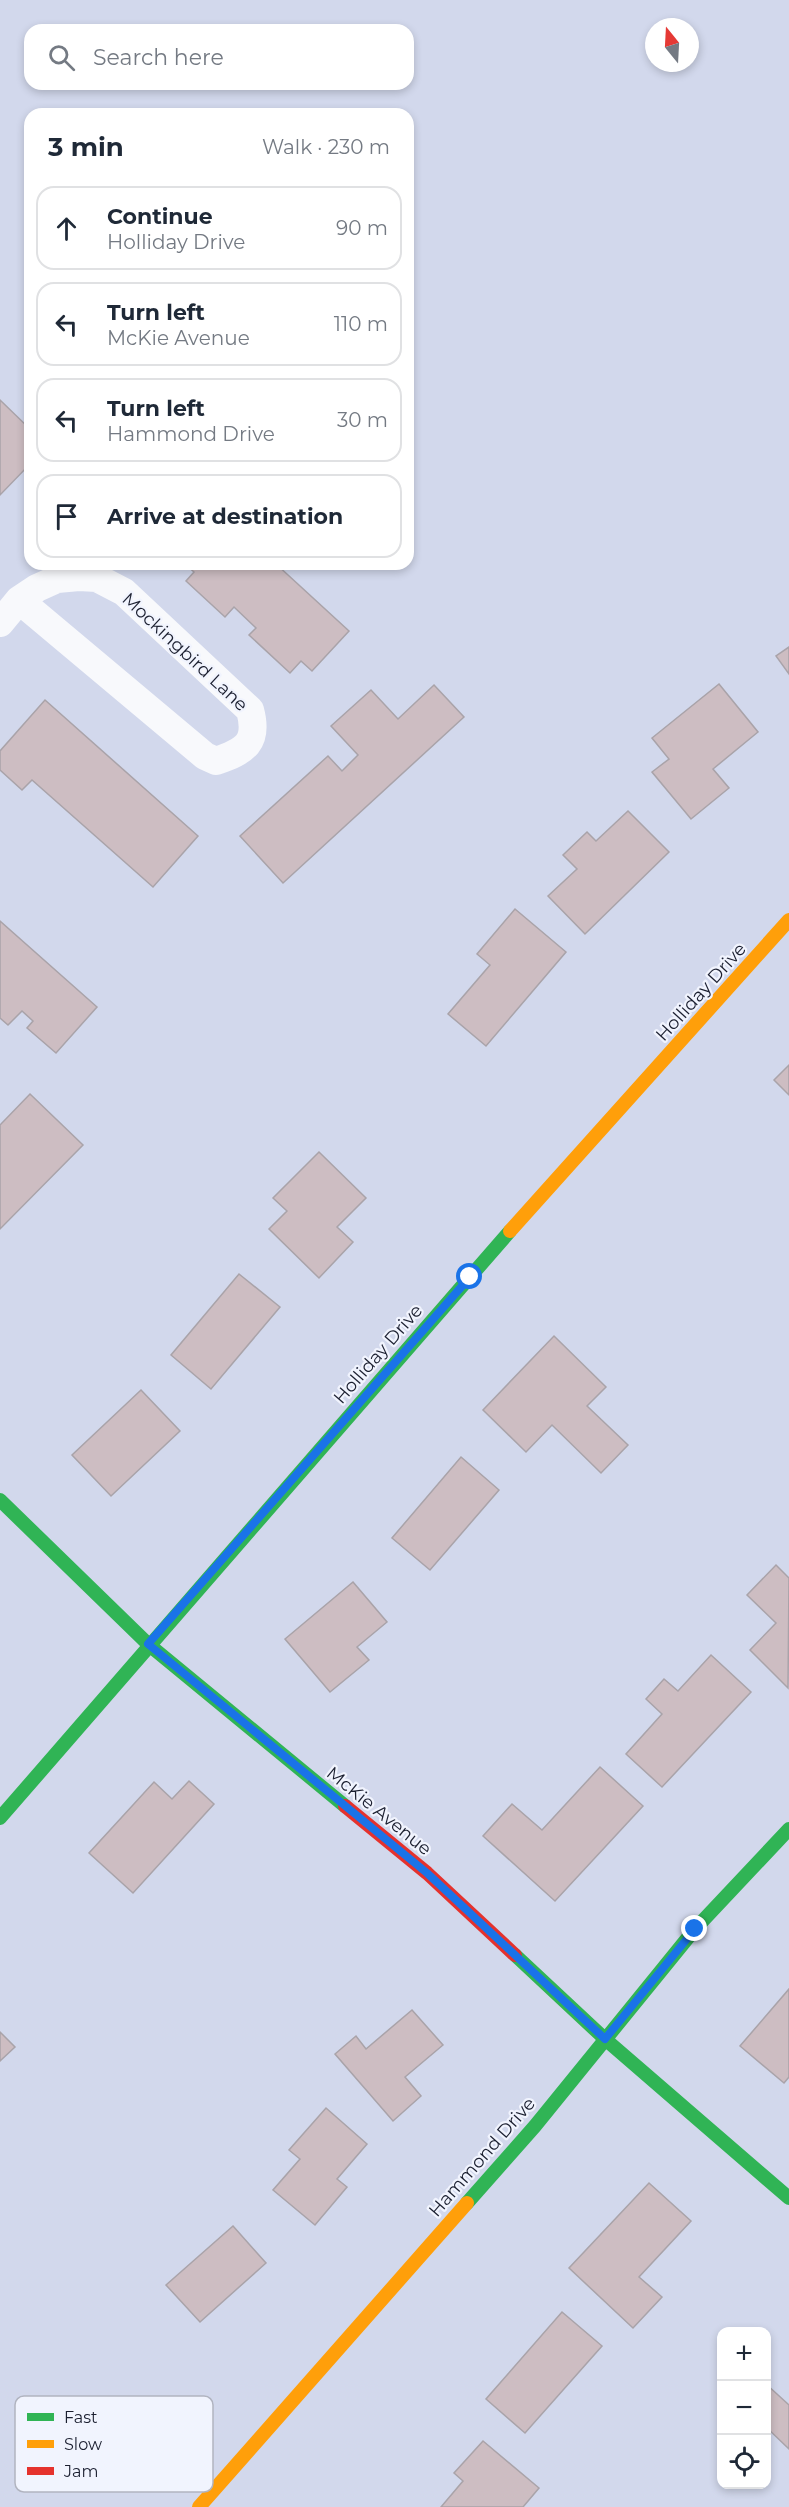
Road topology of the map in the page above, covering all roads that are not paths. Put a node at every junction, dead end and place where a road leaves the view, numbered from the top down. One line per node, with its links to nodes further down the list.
1 (19, 600): 1 (street, Mockingbird Lane); 2 (street, Mockingbird Lane)
2 (0, 623)
3 (789, 920): 5 (street, Holliday Drive)
4 (0, 1500): 5 (street, McKie Avenue)
5 (148, 1644): 6 (street, Holliday Drive); 8 (street, McKie Avenue)
6 (0, 1818)
7 (789, 1829): 8 (street, Hammond Drive)
8 (605, 2039): 9 (street, McKie Avenue); 10 (street, Hammond Drive)
9 (789, 2198)
10 (213, 2491)
11 (212, 2492): 12 (street, Hammond Drive)
12 (199, 2507)

